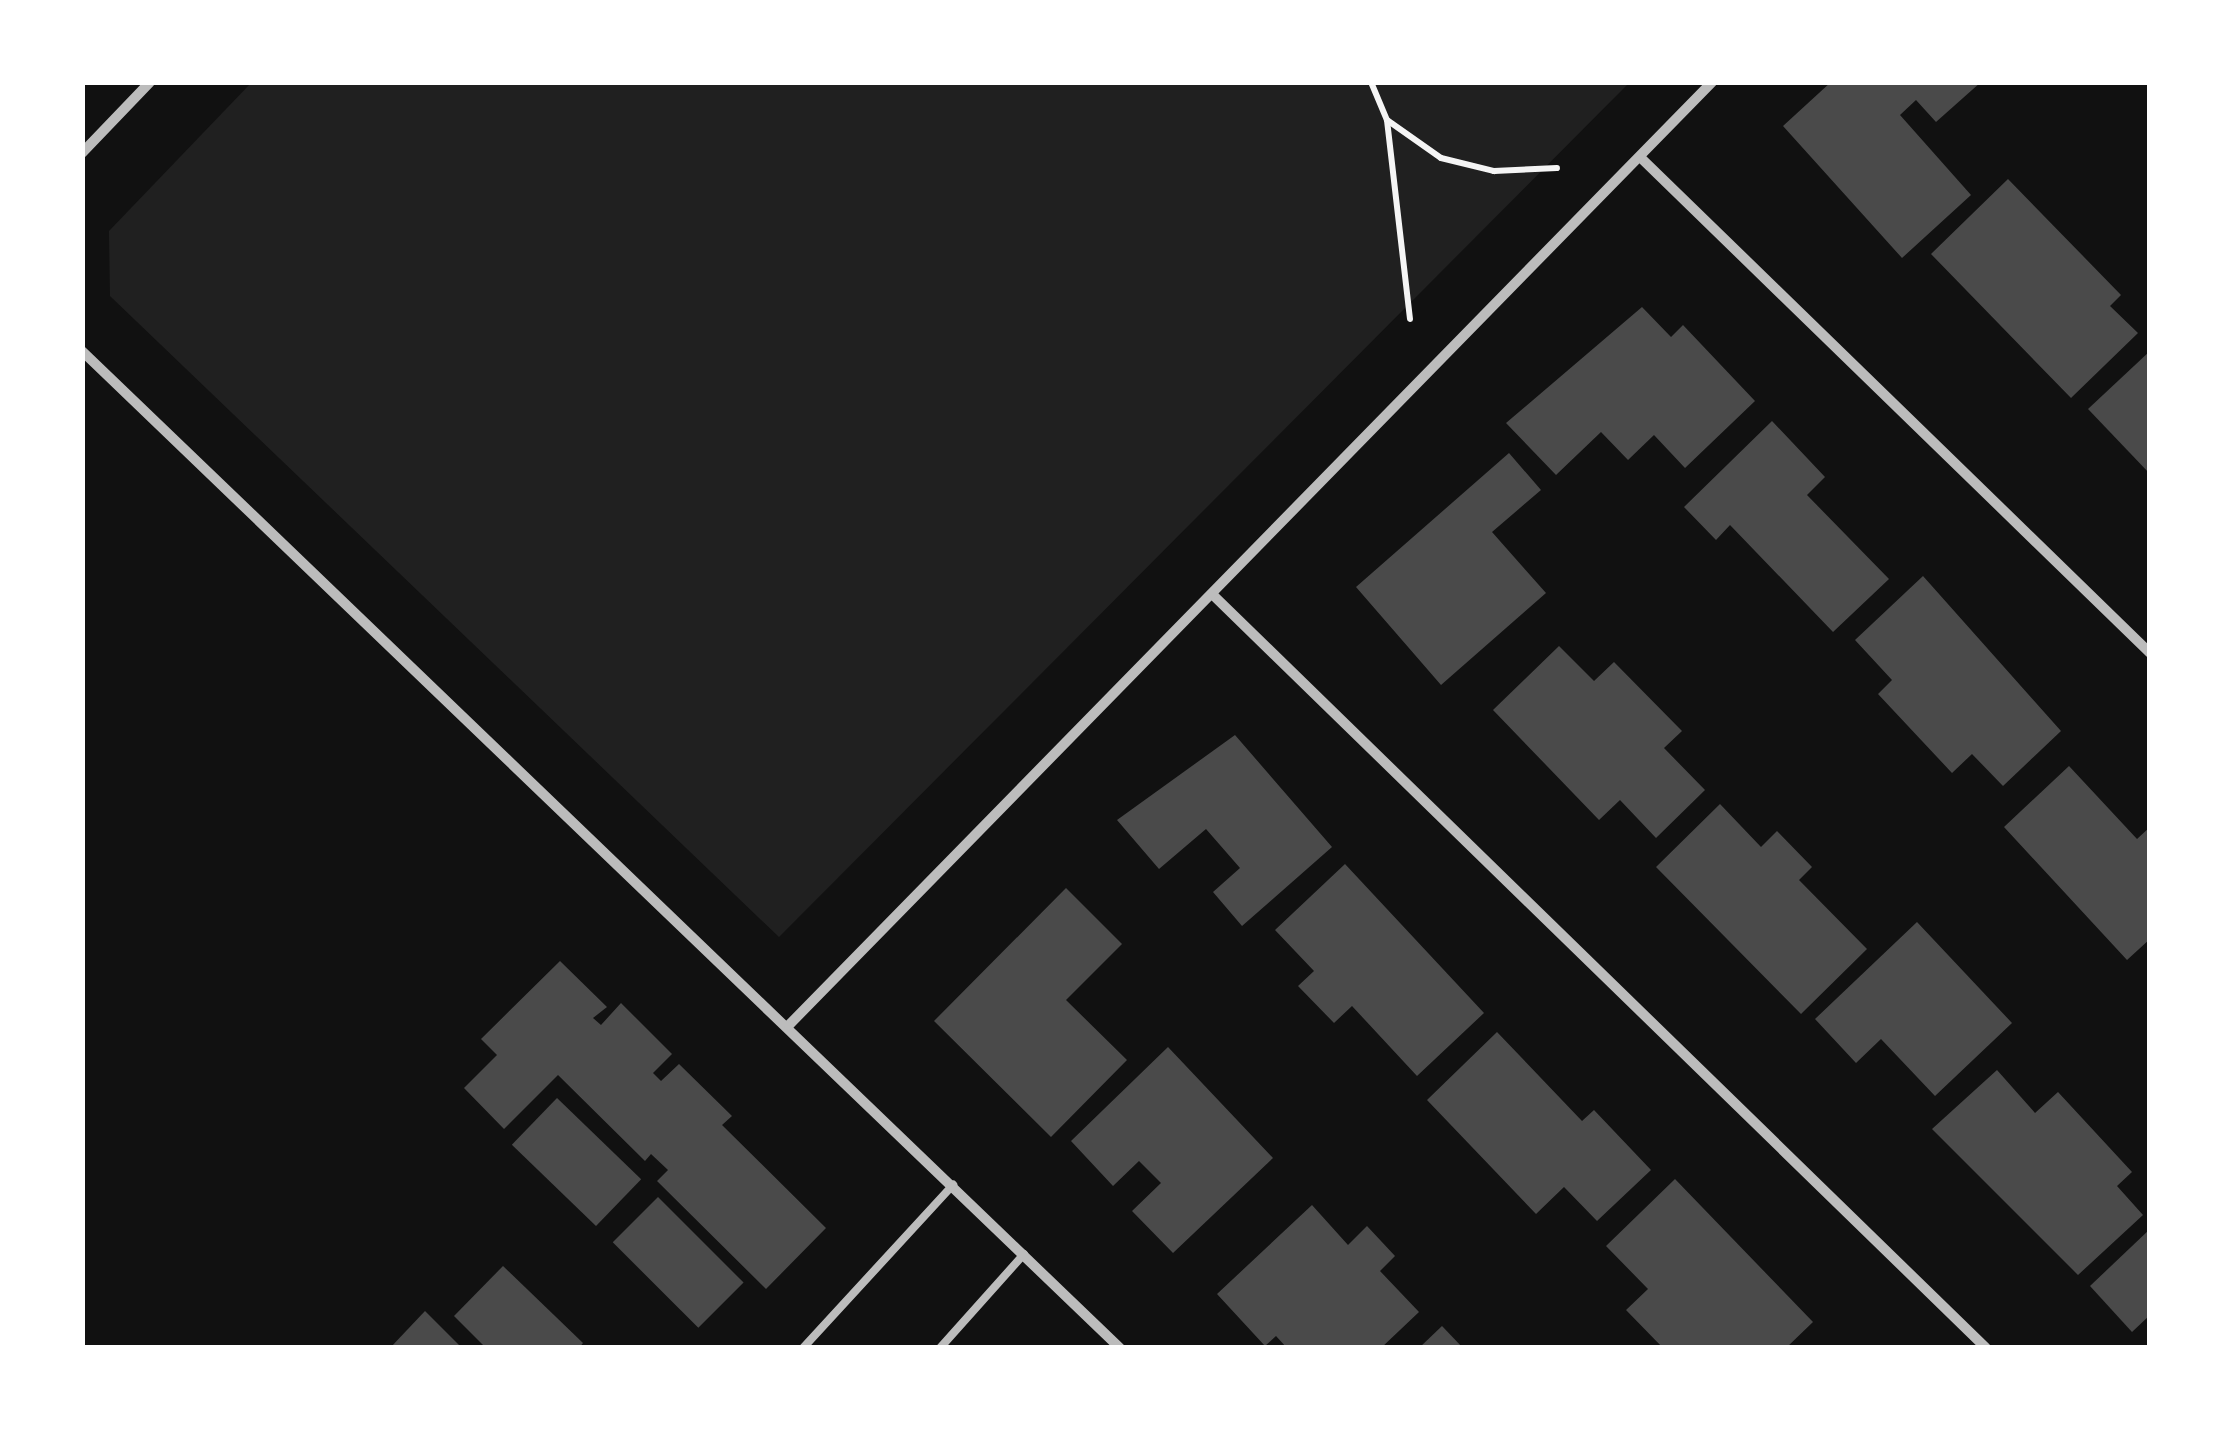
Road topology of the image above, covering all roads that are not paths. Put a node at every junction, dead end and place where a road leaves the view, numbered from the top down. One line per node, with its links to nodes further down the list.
1 (150, 82): 3 (street)
2 (1712, 82): 4 (street)
3 (82, 153)
4 (1641, 158): 6 (street); 7 (street)
5 (82, 350): 8 (street)
6 (1213, 595): 8 (street); 14 (street)
7 (2150, 654)
8 (789, 1026): 9 (street)
9 (953, 1185): 10 (street); 11 (lane)
10 (1024, 1254): 12 (lane); 13 (street)
11 (802, 1348)
12 (940, 1348)
13 (1120, 1348)
14 (1986, 1348)

